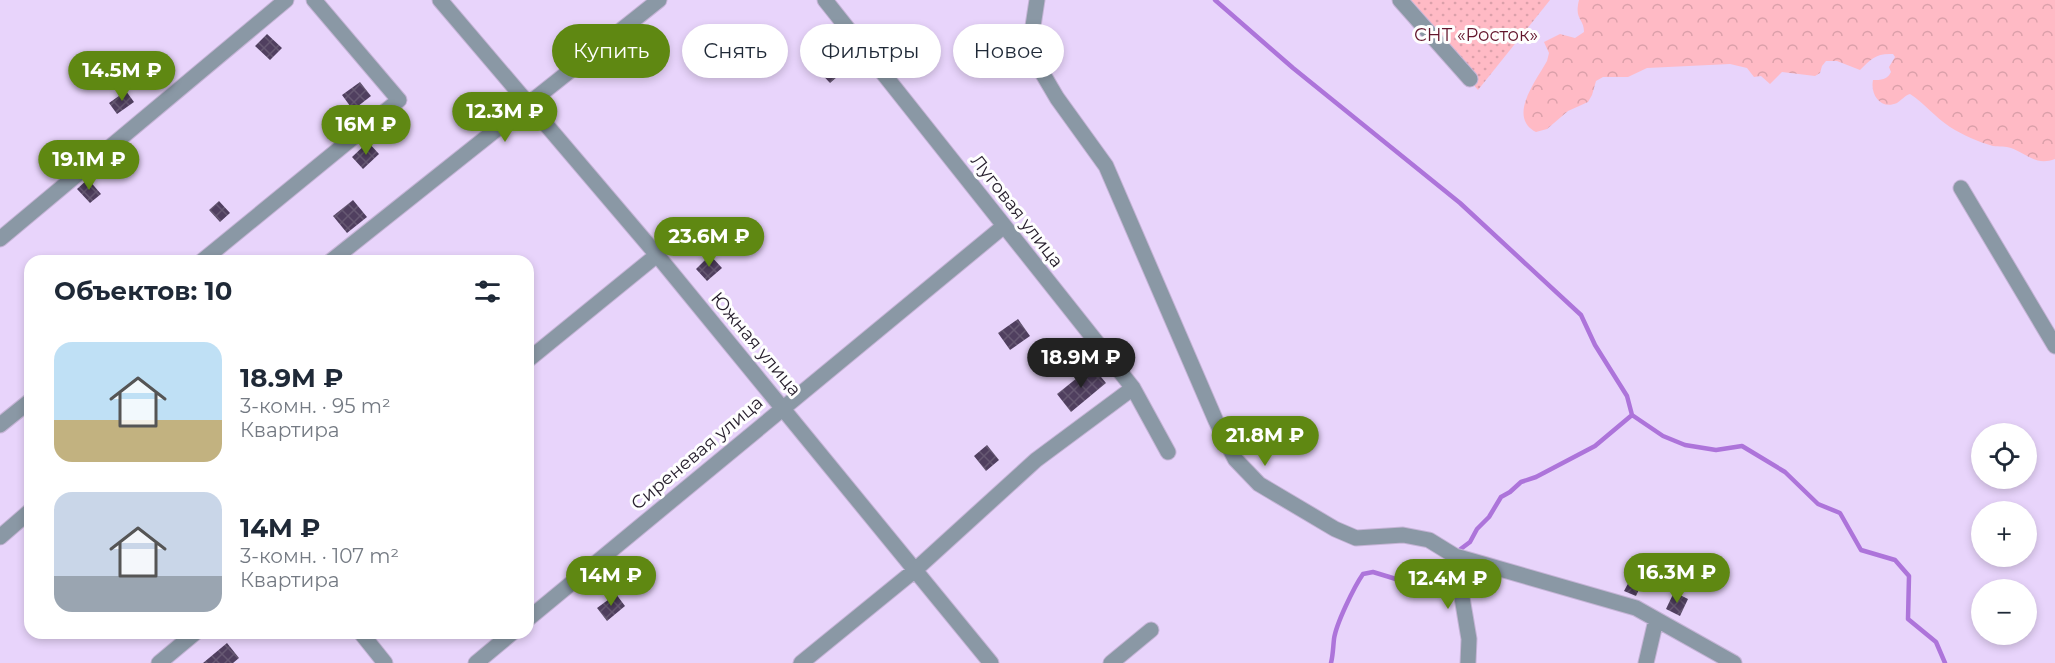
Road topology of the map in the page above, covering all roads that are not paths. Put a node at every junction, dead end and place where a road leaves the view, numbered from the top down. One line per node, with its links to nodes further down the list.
1 (286, 0): 12 (street)
2 (314, 0): 13 (street)
3 (440, 0): 9 (street, Южная улица)
4 (659, 0): 9 (street)
5 (825, 0): 11 (street, Луговая улица)
6 (1037, 0): 25 (street)
7 (1400, 0): 8 (street)
8 (1470, 79)
9 (528, 103): 14 (street); 15 (street, Южная улица)
10 (1961, 188): 16 (street)
11 (1004, 226): 18 (street, Луговая улица); 20 (street, Сиреневая улица)
12 (0, 239)
13 (209, 255)
14 (338, 255)
15 (657, 255): 17 (street); 20 (street, Южная улица)
16 (2055, 346)
17 (534, 355)
18 (1133, 388): 22 (street, Луговая улица); 26 (street)
19 (24, 406): 21 (street)
20 (783, 407): 26 (street, Южная улица); 27 (street, Сиреневая улица)
21 (0, 425)
22 (1168, 453)
23 (24, 516): 24 (street)
24 (0, 537)
25 (1455, 556): 28 (street); 39 (street)
26 (914, 571): 36 (street); 37 (street, Южная улица)
27 (534, 614)
28 (1656, 620): 40 (street); 41 (street)
29 (1150, 630): 38 (street)
30 (188, 639): 33 (street)
31 (366, 639): 34 (street)
32 (505, 639): 35 (street)
33 (159, 663)
34 (385, 663)
35 (476, 663)
36 (801, 663)
37 (991, 663)
38 (1111, 663)
39 (1468, 663)
40 (1646, 663)
41 (1734, 663)

